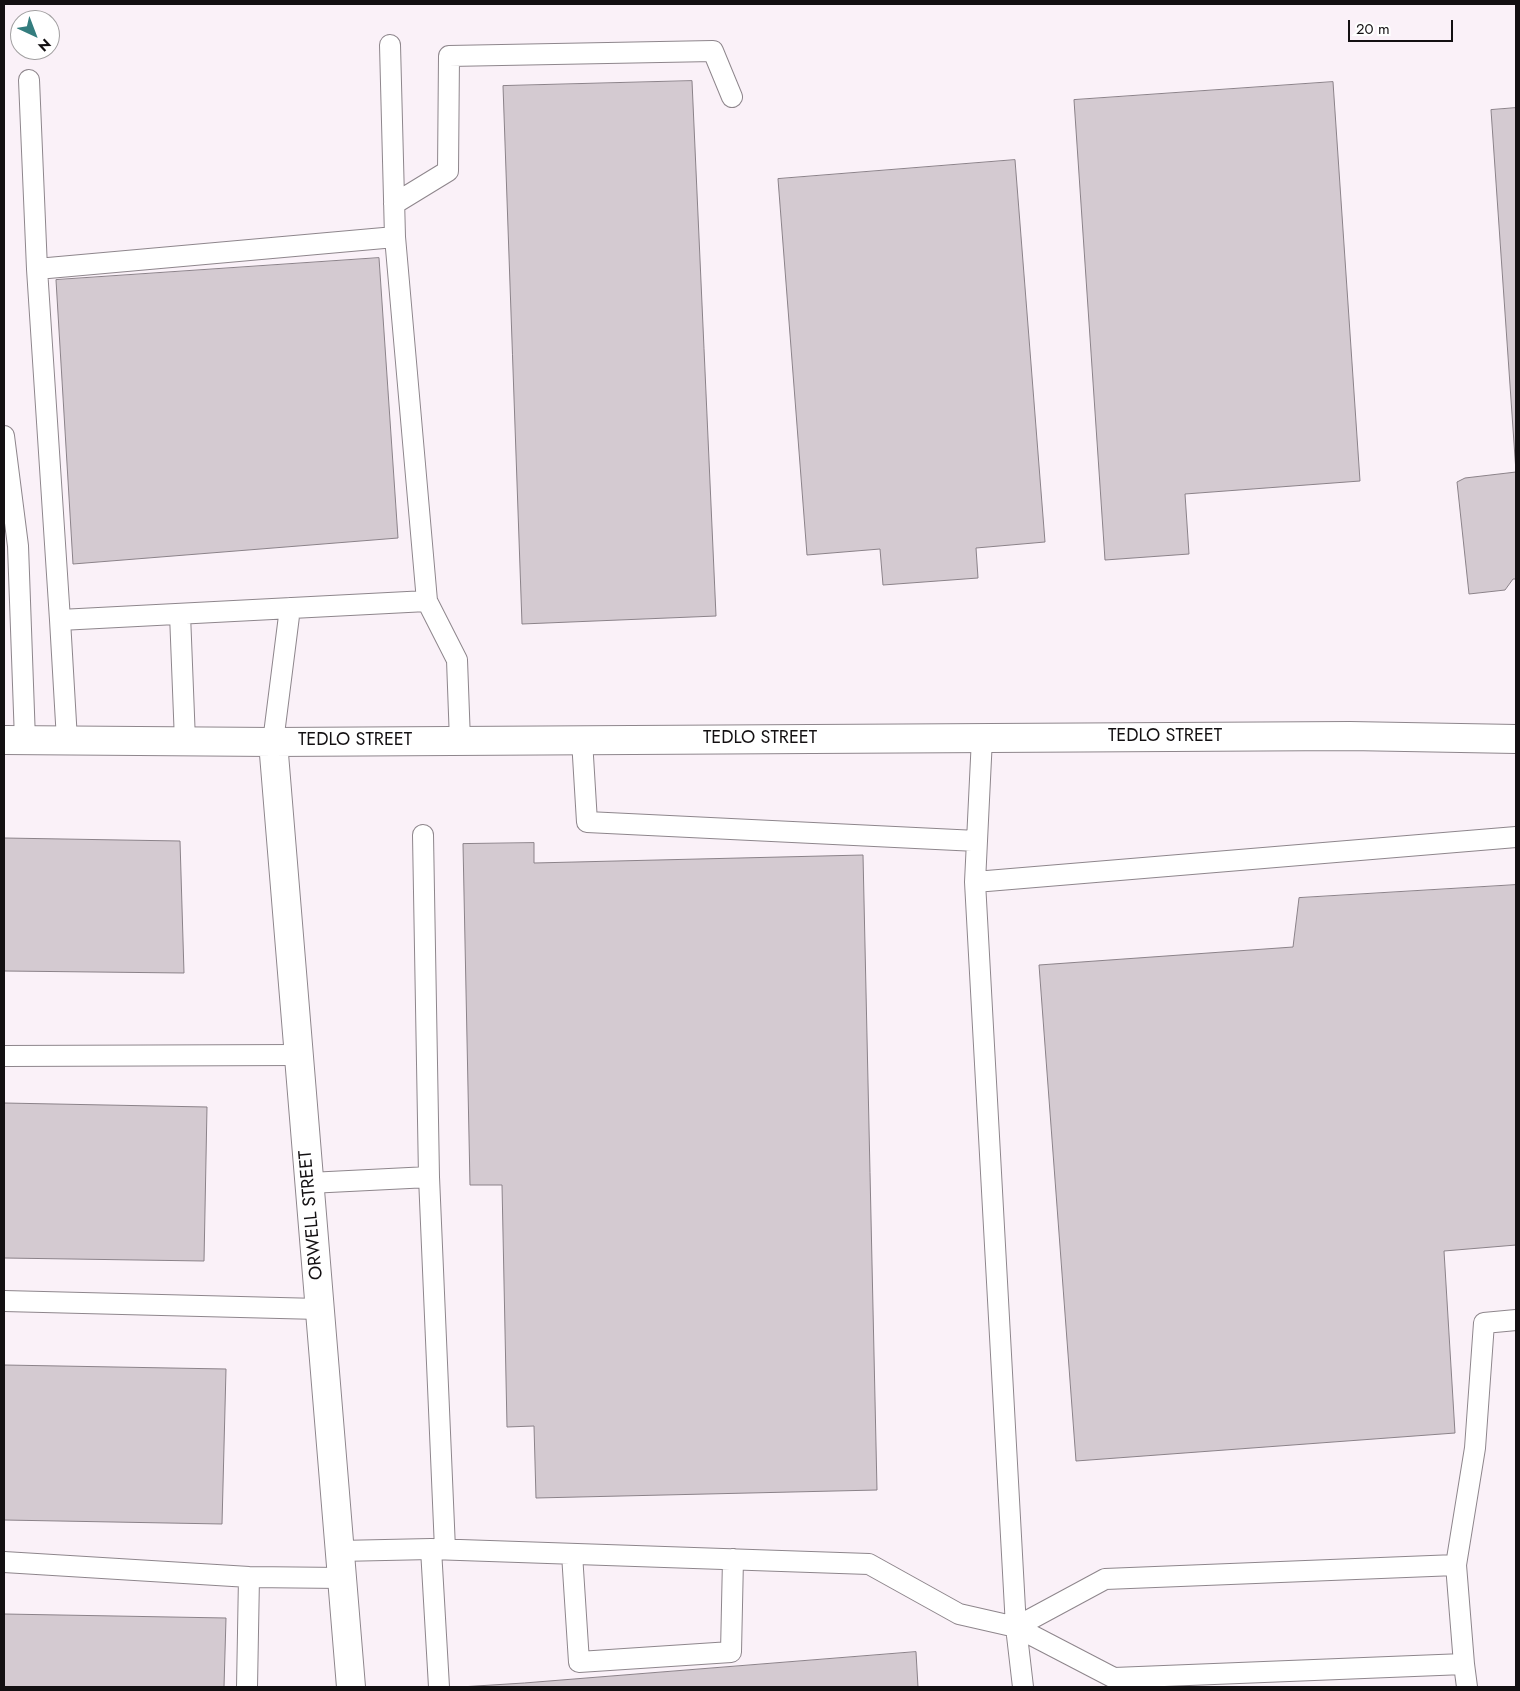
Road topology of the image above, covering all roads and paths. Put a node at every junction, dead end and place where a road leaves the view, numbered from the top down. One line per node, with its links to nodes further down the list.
1 (390, 45): 4 (lane)
2 (29, 80): 6 (lane)
3 (732, 97): 4 (lane)
4 (394, 204): 5 (lane)
5 (395, 237): 6 (lane); 8 (lane)
6 (37, 269): 11 (lane)
7 (4, 436): 13 (lane)
8 (427, 601): 9 (lane); 17 (lane)
9 (290, 608): 10 (lane); 19 (lane)
10 (180, 614): 11 (lane); 18 (lane)
11 (60, 620): 14 (lane)
12 (982, 738): 15 (street, TEDLO STREET); 16 (street, TEDLO STREET); 22 (lane)
13 (14, 740): 14 (street, TEDLO STREET)
14 (67, 740): 18 (street, TEDLO STREET)
15 (582, 740): 17 (street, TEDLO STREET); 22 (lane)
16 (1516, 740)
17 (460, 741): 19 (street, TEDLO STREET)
18 (185, 742): 19 (street, TEDLO STREET)
19 (273, 742): 24 (street, ORWELL STREET)
20 (423, 835): 26 (lane)
21 (1516, 836): 23 (lane)
22 (977, 841): 23 (lane)
23 (975, 882): 39 (lane)
24 (298, 1055): 25 (lane); 27 (street, ORWELL STREET)
25 (4, 1056)
26 (429, 1177): 27 (lane); 31 (lane)
27 (309, 1183): 29 (street, ORWELL STREET)
28 (4, 1301): 29 (lane)
29 (319, 1308): 32 (street, ORWELL STREET)
30 (1516, 1320): 36 (lane)
31 (438, 1549): 32 (lane); 33 (lane); 43 (lane)
32 (339, 1551): 38 (street, ORWELL STREET)
33 (572, 1554): 34 (lane); 34 (lane)
34 (733, 1559): 39 (lane)
35 (4, 1562): 37 (lane)
36 (1456, 1565): 39 (lane); 40 (lane)
37 (249, 1577): 38 (lane); 41 (lane)
38 (342, 1578): 42 (street, ORWELL STREET)
39 (1016, 1627): 40 (lane); 44 (lane)
40 (1464, 1664): 45 (lane)
41 (247, 1687)
42 (351, 1687)
43 (440, 1687)
44 (1023, 1687)
45 (1467, 1687)

